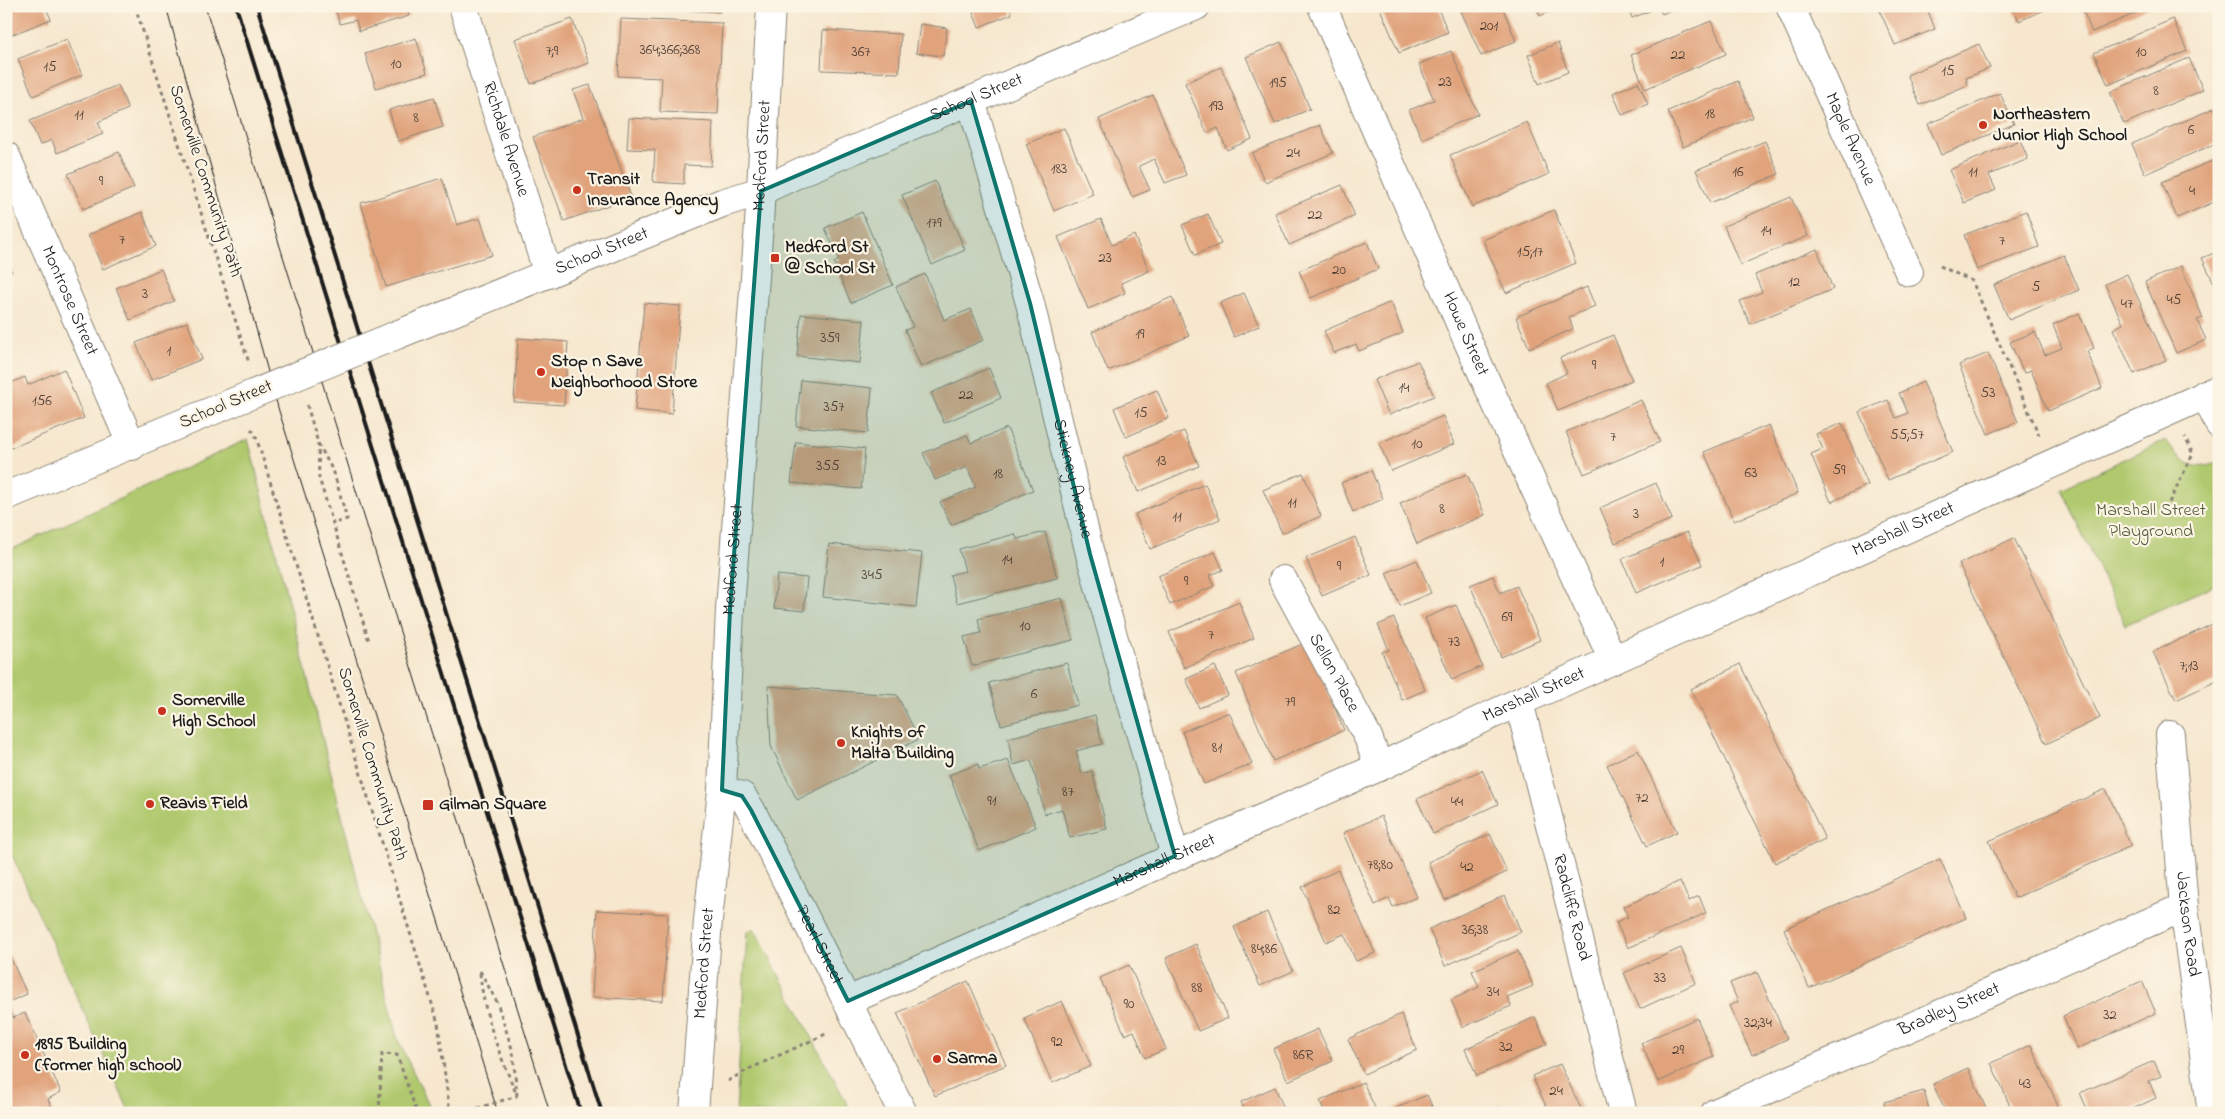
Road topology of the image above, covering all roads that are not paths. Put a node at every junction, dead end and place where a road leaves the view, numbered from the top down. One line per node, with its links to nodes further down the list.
1 (462, 6): 10 (street, Richdale Avenue)
2 (772, 6): 8 (street, Medford Street)
3 (1196, 6): 6 (street, School Street)
4 (1322, 6): 16 (street, Howe Street)
5 (1790, 6): 9 (street, Maple Avenue)
6 (971, 100): 8 (street, School Street); 21 (street, Stickney Avenue)
7 (6, 156): 13 (street, Montrose Street)
8 (761, 191): 10 (street, School Street); 20 (street, Medford Street)
9 (1909, 272)
10 (548, 274): 13 (street, School Street, bridge)
11 (2212, 392): 12 (street); 16 (street, Marshall Street)
12 (2219, 424)
13 (132, 446): 14 (street, School Street)
14 (6, 496)
15 (1283, 580): 19 (street, Sellon Place)
16 (1613, 660): 17 (street, Marshall Street)
17 (1519, 702): 19 (street, Marshall Street); 26 (street, Radcliffe Road)
18 (2170, 735): 22 (street, Jackson Road)
19 (1379, 767): 21 (street, Marshall Street)
20 (722, 790): 23 (street, Pearl Street); 24 (street, Medford Street)
21 (1174, 856): 23 (street, Marshall Street)
22 (2184, 907): 27 (street, Bradley Street); 28 (street, Jackson Road)
23 (848, 1001): 25 (street, Pearl Street)
24 (694, 1113)
25 (903, 1113)
26 (1623, 1113)
27 (1715, 1113)
28 (2212, 1113)

